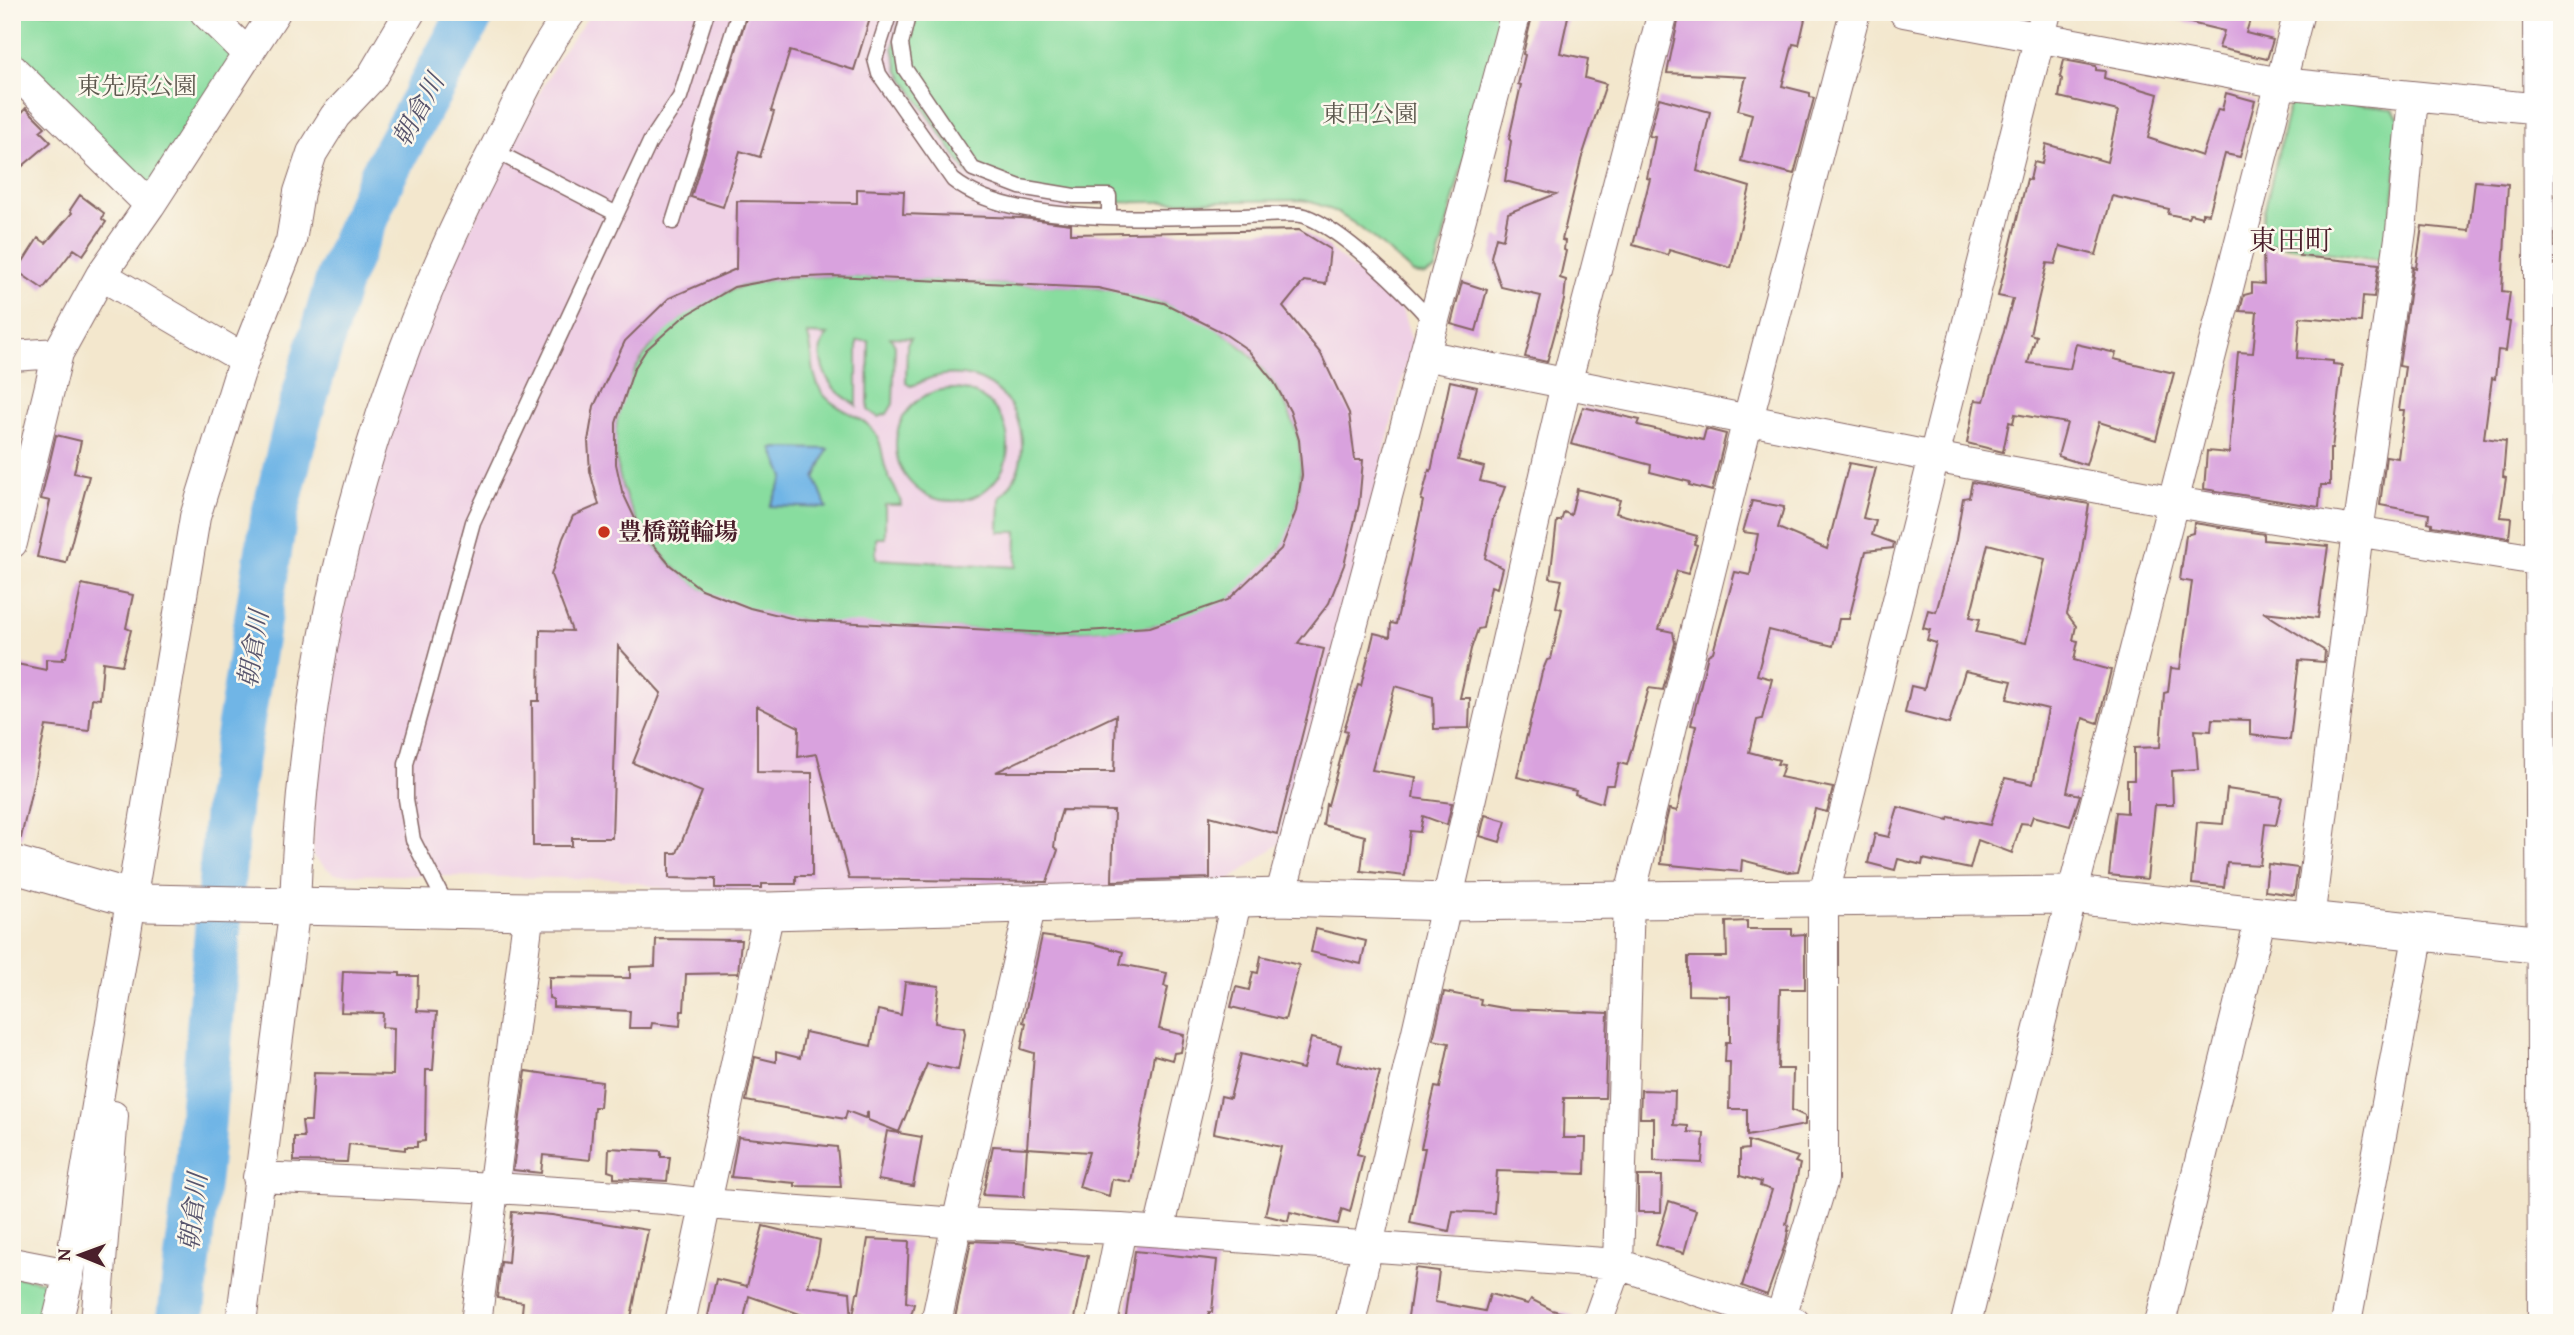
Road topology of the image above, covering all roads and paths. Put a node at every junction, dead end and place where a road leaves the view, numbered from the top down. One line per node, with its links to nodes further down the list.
1 (205, 12): 16 (street)
2 (275, 12): 16 (street)
3 (410, 12): 31 (street)
4 (571, 12): 21 (street)
5 (707, 12): 23 (lane)
6 (739, 12): 25 (lane)
7 (890, 12): 24 (lane)
8 (909, 12): 24 (lane)
9 (1516, 12): 27 (street)
10 (1663, 12): 32 (street)
11 (1855, 12): 33 (street)
12 (1904, 12): 15 (street)
13 (2299, 12): 18 (street)
14 (2538, 12): 20 (street)
15 (2042, 25): 18 (street); 34 (street)
16 (248, 54): 22 (street)
17 (12, 69): 22 (street)
18 (2281, 83): 19 (street); 35 (street)
19 (2413, 97): 20 (street); 36 (street)
20 (2551, 110): 38 (street)
21 (493, 150): 23 (lane); 48 (street)
22 (150, 205): 26 (street)
23 (615, 213): 49 (lane)
24 (1109, 217): 27 (lane)
25 (673, 222)
26 (101, 275): 28 (street); 31 (street)
27 (1433, 323): 29 (street)
28 (58, 353): 30 (street); 37 (street)
29 (1424, 355): 32 (street); 41 (street)
30 (12, 356)
31 (244, 359): 45 (street)
32 (1566, 384): 33 (street); 46 (street)
33 (1748, 419): 34 (street); 44 (street)
34 (1934, 457): 35 (street); 43 (street)
35 (2174, 502): 36 (street); 40 (street)
36 (2358, 532): 38 (street); 53 (street)
37 (12, 543)
38 (2551, 562): 55 (street)
39 (12, 864): 45 (street)
40 (2072, 895): 43 (street); 52 (street); 76 (street)
41 (1280, 897): 42 (street); 46 (street)
42 (1237, 898): 47 (street); 61 (street)
43 (1823, 898): 44 (street); 66 (street)
44 (1629, 899): 46 (street); 64 (street)
45 (139, 902): 48 (street); 65 (street); 68 (street)
46 (1447, 902): 62 (street)
47 (1031, 904): 51 (street); 59 (street)
48 (287, 906): 49 (street); 56 (street)
49 (449, 909): 50 (street)
50 (529, 911): 51 (street); 57 (street)
51 (769, 911): 58 (street)
52 (2261, 916): 53 (street); 77 (street)
53 (2309, 920): 54 (street)
54 (2419, 932): 55 (street); 78 (street)
55 (2552, 946): 79 (street)
56 (258, 1177): 57 (street); 69 (street)
57 (495, 1188): 58 (street); 70 (street)
58 (707, 1204): 59 (street); 71 (street)
59 (957, 1223): 60 (street); 72 (street)
60 (1121, 1228): 61 (street); 73 (street)
61 (1159, 1231): 62 (street)
62 (1365, 1247): 64 (street); 74 (street)
63 (12, 1263): 65 (street)
64 (1618, 1264): 66 (street); 75 (street)
65 (69, 1274): 67 (street)
66 (1785, 1321)
67 (57, 1323)
68 (96, 1323)
69 (241, 1323)
70 (476, 1323)
71 (680, 1323)
72 (936, 1323)
73 (1102, 1323)
74 (1350, 1323)
75 (1597, 1323)
76 (1966, 1323)
77 (2160, 1323)
78 (2346, 1323)
79 (2543, 1323)

